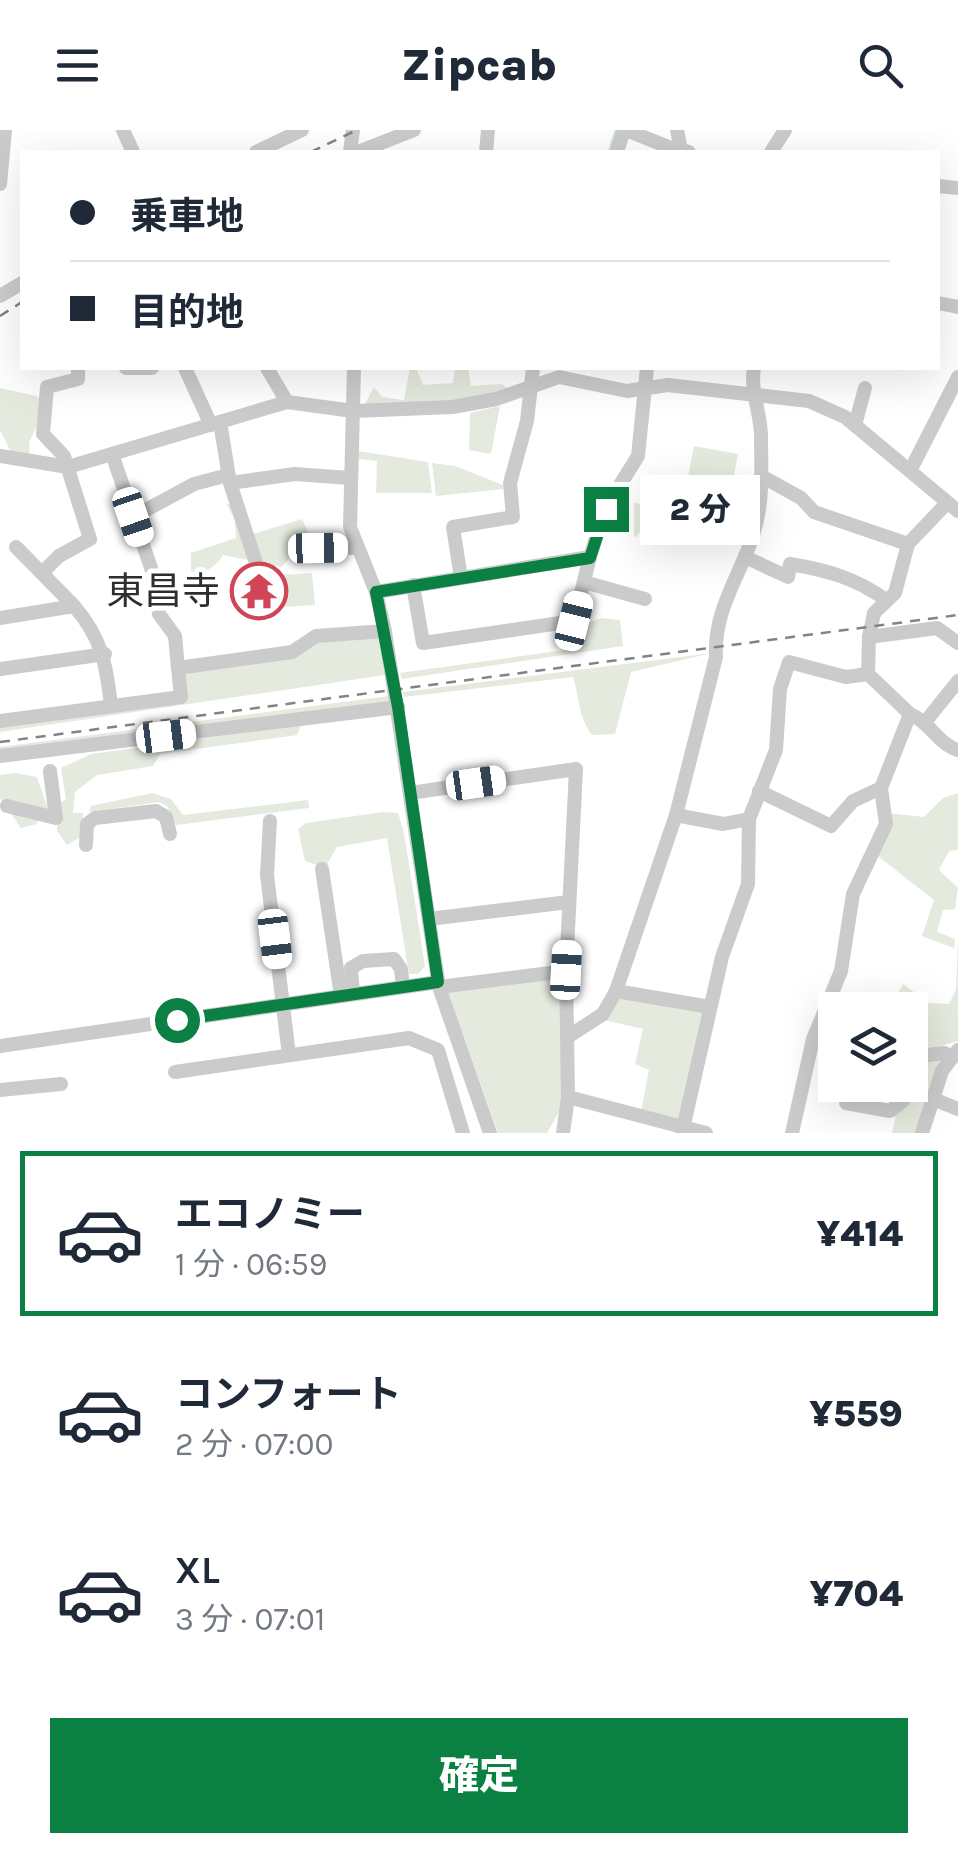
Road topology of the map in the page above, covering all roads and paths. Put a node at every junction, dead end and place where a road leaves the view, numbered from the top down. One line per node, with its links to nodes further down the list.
1 (4, 130): 8 (street)
2 (302, 130): 5 (street)
3 (414, 130): 6 (street)
4 (625, 130): 7 (street)
5 (260, 150)
6 (359, 150)
7 (679, 150)
8 (0, 184)
9 (78, 370): 27 (street)
10 (186, 370): 23 (street)
11 (268, 370): 21 (street)
12 (354, 370): 22 (street)
13 (532, 370): 17 (street)
14 (647, 370): 19 (street)
15 (754, 370): 20 (street)
16 (958, 377): 28 (street)
17 (528, 386): 19 (street); 22 (street); 42 (street)
18 (865, 388): 24 (street)
19 (646, 390): 20 (street); 39 (street)
20 (753, 396): 24 (street); 29 (street)
21 (287, 402): 22 (street); 23 (street)
22 (353, 410): 30 (street)
23 (215, 424): 25 (street); 31 (street)
24 (855, 425): 28 (street)
25 (112, 454): 27 (street); 33 (street)
26 (0, 456): 27 (street)
27 (68, 467): 41 (street)
28 (911, 469): 32 (street)
29 (761, 476): 34 (street); 38 (street)
30 (350, 478): 31 (street); 37 (street)
31 (229, 479): 33 (street); 40 (street)
32 (952, 507): 34 (street)
33 (133, 517): 54 (street)
34 (908, 544): 47 (street)
35 (16, 546): 41 (street)
36 (318, 548): 37 (street)
37 (356, 548): 45 (street)
38 (745, 556): 47 (street); 70 (street)
39 (590, 558): 42 (street); 43 (street)
40 (258, 569)
41 (42, 572): 48 (street)
42 (461, 578): 44 (street)
43 (584, 582): 44 (street); 46 (street)
44 (413, 585): 45 (street)
45 (376, 592): 50 (street)
46 (645, 599)
47 (886, 600): 51 (street)
48 (74, 606): 49 (street); 53 (street)
49 (0, 618)
50 (385, 631): 54 (street); 59 (street)
51 (869, 637): 52 (street); 56 (street)
52 (958, 643)
53 (105, 654): 55 (street); 58 (street)
54 (178, 668): 58 (street)
55 (0, 669)
56 (868, 674): 60 (street); 68 (street)
57 (958, 681): 61 (street)
58 (111, 705): 62 (street)
59 (398, 707): 64 (street); 67 (street)
60 (910, 714): 61 (street); 66 (street)
61 (926, 720): 63 (street)
62 (0, 722)
63 (958, 750)
64 (0, 756)
65 (50, 771): 69 (street)
66 (882, 788): 68 (street); 103 (street)
67 (410, 792): 76 (street); 77 (street)
68 (759, 792): 71 (street)
69 (7, 806)
70 (676, 815): 71 (street); 81 (street)
71 (749, 819): 84 (street)
72 (270, 821): 83 (street)
73 (170, 834): 74 (street)
74 (86, 845)
75 (322, 870): 82 (street)
76 (569, 902): 77 (street); 78 (street)
77 (429, 919): 79 (street)
78 (566, 970): 79 (street); 85 (street)
79 (438, 985): 80 (street); 100 (street)
80 (403, 987): 82 (street); 82 (street)
81 (616, 991): 84 (street); 85 (street)
82 (347, 995): 83 (street)
83 (283, 1004): 86 (street); 89 (street)
84 (710, 1007): 98 (street)
85 (569, 1036): 93 (street)
86 (0, 1046)
87 (956, 1053): 88 (street); 94 (street)
88 (928, 1055)
89 (289, 1056): 90 (street); 99 (street)
90 (175, 1072)
91 (61, 1084): 92 (street)
92 (0, 1090)
93 (568, 1097): 98 (street); 101 (street)
94 (934, 1099): 97 (street); 104 (street)
95 (902, 1102): 96 (street)
96 (846, 1103)
97 (958, 1109)
98 (682, 1130): 102 (street)
99 (463, 1133)
100 (490, 1133)
101 (562, 1133)
102 (706, 1133)
103 (792, 1133)
104 (922, 1133)

